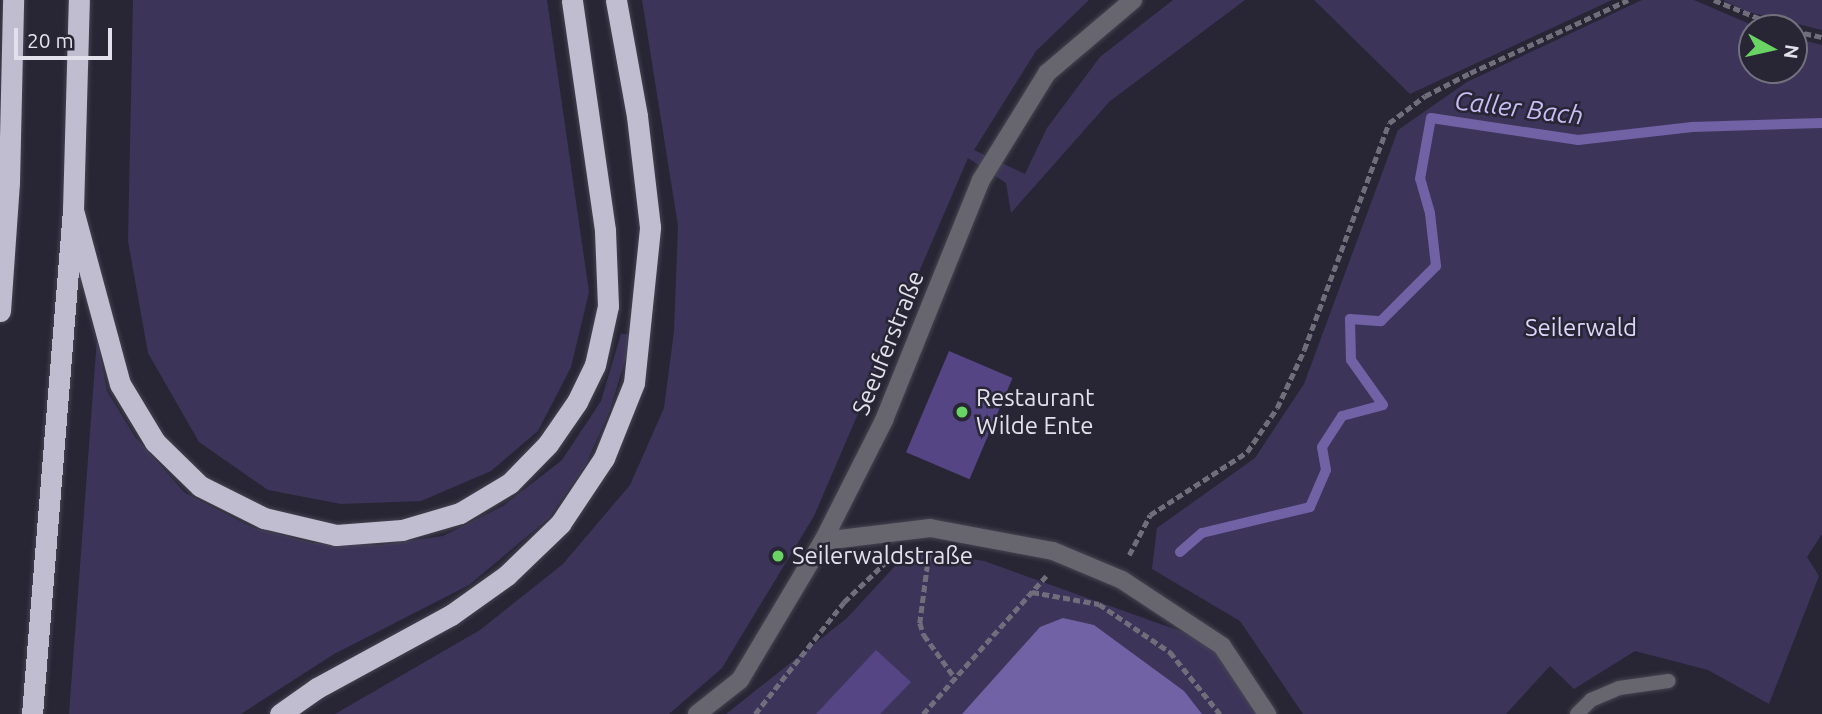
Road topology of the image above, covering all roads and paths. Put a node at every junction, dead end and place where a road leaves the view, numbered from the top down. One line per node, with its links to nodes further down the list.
1 (13, 0): 10 (highway)
2 (79, 0): 9 (highway)
3 (572, 0): 9 (highway)
4 (616, 0): 17 (highway)
5 (1133, 0): 12 (street, Seeuferstraße)
6 (1628, 0): 13 (path)
7 (1714, 0): 8 (path)
8 (1748, 14)
9 (72, 210): 16 (highway)
10 (0, 311)
11 (926, 528): 12 (street); 13 (street); 14 (path); 19 (path)
12 (823, 541): 18 (street, Seeuferstraße)
13 (1122, 580): 22 (street)
14 (955, 678): 20 (path); 21 (path)
15 (1669, 681): 23 (lane)
16 (32, 714)
17 (280, 714)
18 (697, 714)
19 (755, 714)
20 (923, 714)
21 (1220, 714)
22 (1267, 714)
23 (1577, 714)

